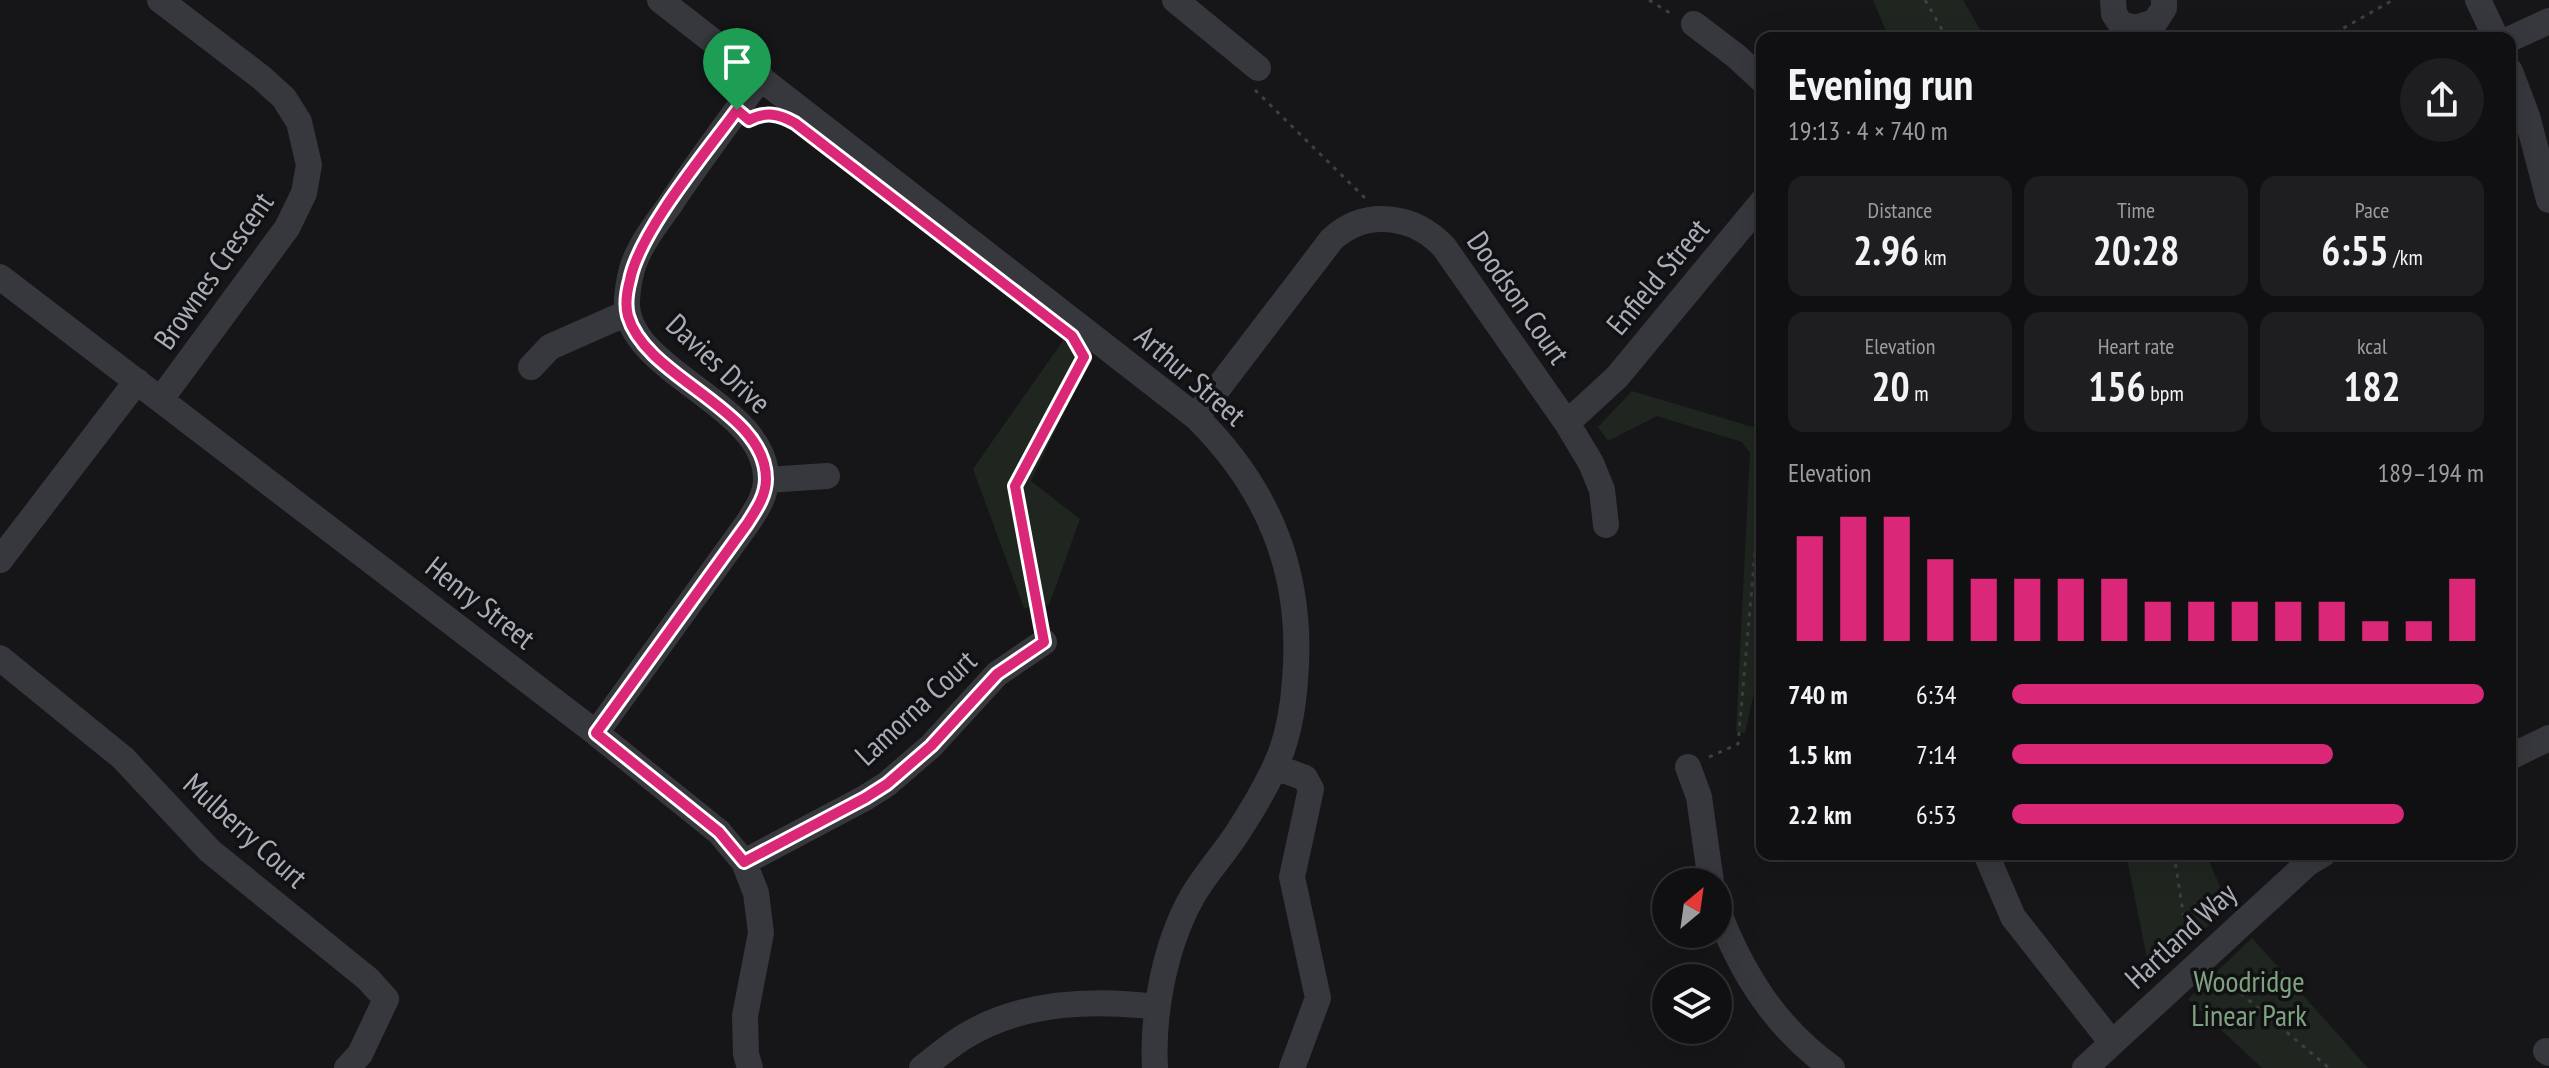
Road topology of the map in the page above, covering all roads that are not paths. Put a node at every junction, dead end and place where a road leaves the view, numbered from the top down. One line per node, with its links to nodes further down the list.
1 (160, 0): 21 (street, Brownes Crescent)
2 (660, 0): 12 (street, Arthur Street)
3 (1175, 0): 13 (street)
4 (2113, 0): 5 (street)
5 (2164, 0)
6 (2478, 0): 9 (street)
7 (2549, 21): 10 (street)
8 (1694, 24): 11 (street)
9 (2493, 32)
10 (2516, 36)
11 (1756, 74)
12 (761, 77): 18 (street, Davies Drive); 22 (street, Arthur Street)
13 (1256, 79)
14 (2516, 87): 15 (street)
15 (2549, 200)
16 (1756, 209): 23 (street, Enfield Street)
17 (0, 277): 20 (street, Henry Street)
18 (627, 313): 19 (street); 25 (street, Davies Drive)
19 (531, 367)
20 (137, 381): 21 (street, Henry Street); 27 (street)
21 (161, 399): 30 (street, Henry Street)
22 (1196, 417): 23 (street, Doodson Court); 33 (street, Arthur Street)
23 (1567, 423): 26 (street, Doodson Court)
24 (827, 476): 25 (street)
25 (766, 480): 30 (street)
26 (1606, 525)
27 (0, 560)
28 (1044, 642): 37 (street, Lamorna Court)
29 (0, 658): 42 (street, Mulberry Court)
30 (596, 733): 37 (street, Henry Street)
31 (2549, 738): 32 (street)
32 (2516, 754)
33 (1276, 767): 40 (street, Arthur Street); 46 (street)
34 (1688, 767): 38 (street)
35 (1989, 860): 41 (street)
36 (2313, 860): 41 (street, Hartland Way)
37 (744, 862): 43 (street, Henry Street)
38 (1709, 868)
39 (1732, 945): 47 (street)
40 (1157, 1007): 44 (street); 45 (street, Arthur Street)
41 (2112, 1043): 48 (street, Hartland Way)
42 (347, 1068)
43 (750, 1068)
44 (922, 1068)
45 (1155, 1068)
46 (1292, 1068)
47 (1832, 1068)
48 (2085, 1068)

